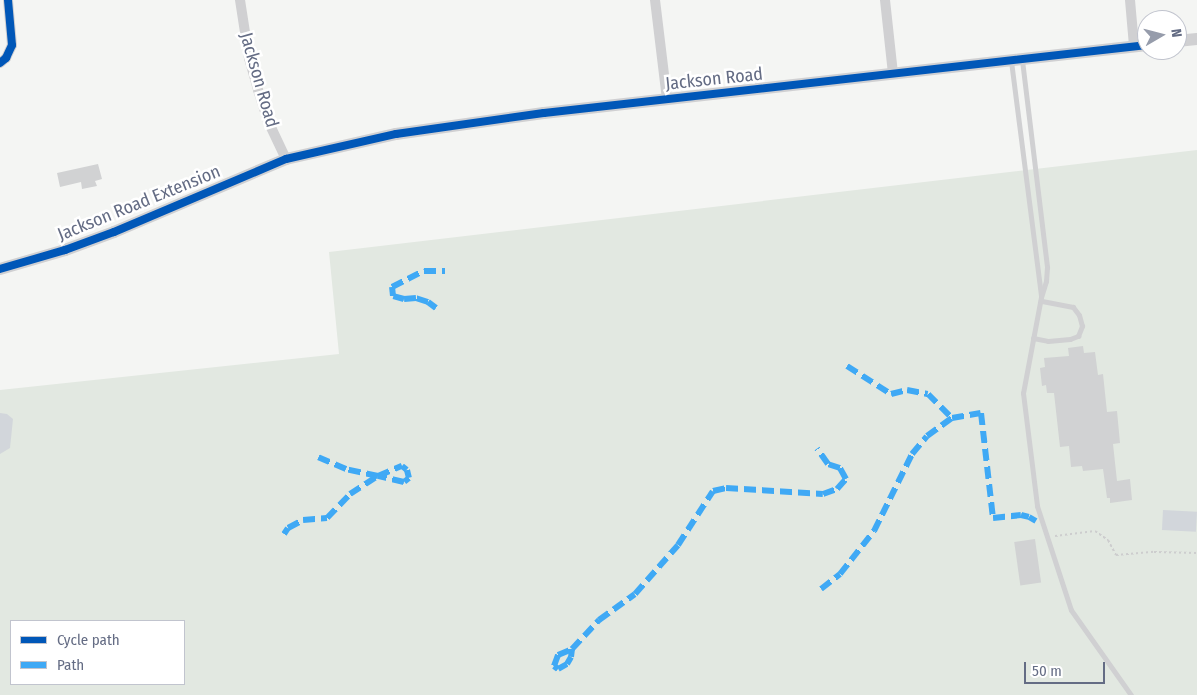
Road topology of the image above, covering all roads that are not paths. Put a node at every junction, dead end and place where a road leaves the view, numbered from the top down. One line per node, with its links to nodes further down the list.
1 (8, 0): 9 (street)
2 (240, 0): 12 (street, Jackson Road)
3 (655, 0): 11 (street)
4 (884, 0): 10 (street)
5 (1130, 0): 6 (street)
6 (1137, 32)
7 (1137, 46): 8 (street, Jackson Road)
8 (1017, 60): 10 (street, Jackson Road); 14 (lane); 14 (lane)
9 (0, 63)
10 (893, 74): 11 (street, Jackson Road)
11 (667, 99): 12 (street, Jackson Road)
12 (286, 159): 13 (street, Jackson Road Extension)
13 (0, 269)
14 (1041, 299): 15 (lane); 15 (lane)
15 (1034, 338): 16 (lane)
16 (1131, 695)

